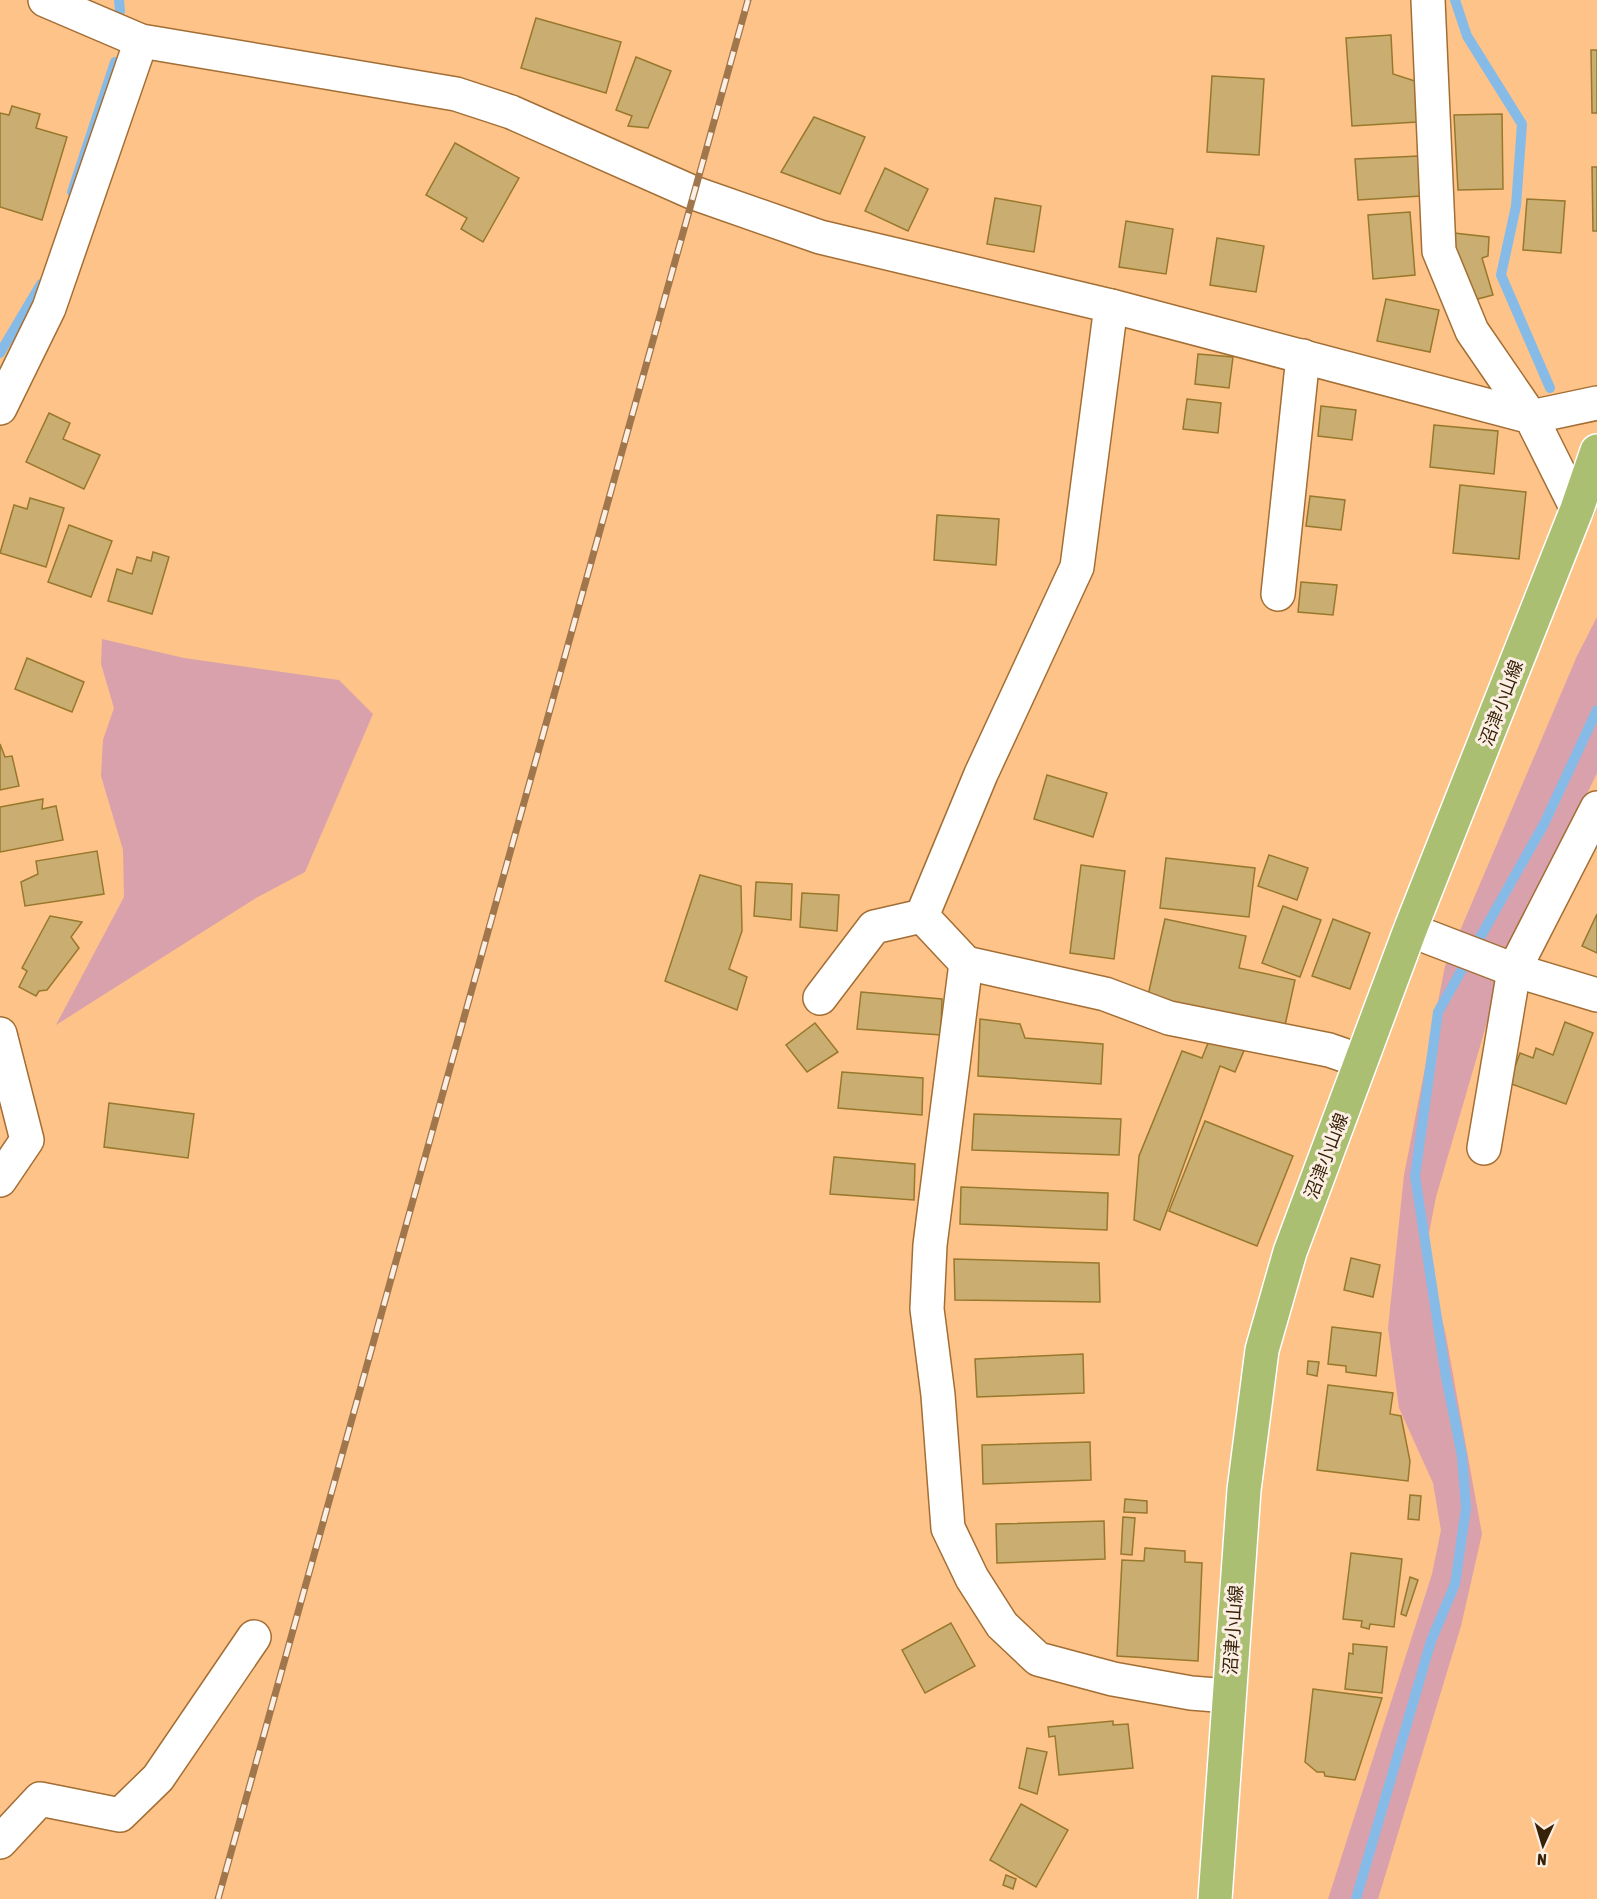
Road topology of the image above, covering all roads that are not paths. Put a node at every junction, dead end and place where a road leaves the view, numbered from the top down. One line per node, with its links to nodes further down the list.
1 (45, 0): 3 (street)
2 (1428, 0): 8 (street)
3 (141, 41): 4 (street); 7 (street)
4 (1111, 306): 5 (street); 13 (street)
5 (1303, 356): 8 (street); 11 (street)
6 (1597, 403): 8 (street)
7 (0, 408)
8 (1530, 417): 10 (street)
9 (1597, 451): 10 (main road, 沼津小山線)
10 (1577, 509): 14 (main road, 沼津小山線)
11 (1278, 594)
12 (1597, 808): 16 (street)
13 (922, 916): 15 (street); 18 (street)
14 (1410, 930): 16 (street); 20 (main road, 沼津小山線)
15 (966, 963): 20 (street); 24 (street)
16 (1514, 970): 17 (street); 21 (street)
17 (1597, 995)
18 (820, 998)
19 (0, 1034): 22 (street)
20 (1361, 1061): 24 (main road, 沼津小山線)
21 (1484, 1148)
22 (0, 1180)
23 (255, 1637): 25 (street)
24 (1228, 1696): 26 (main road, 沼津小山線)
25 (0, 1842)
26 (1215, 1899)

